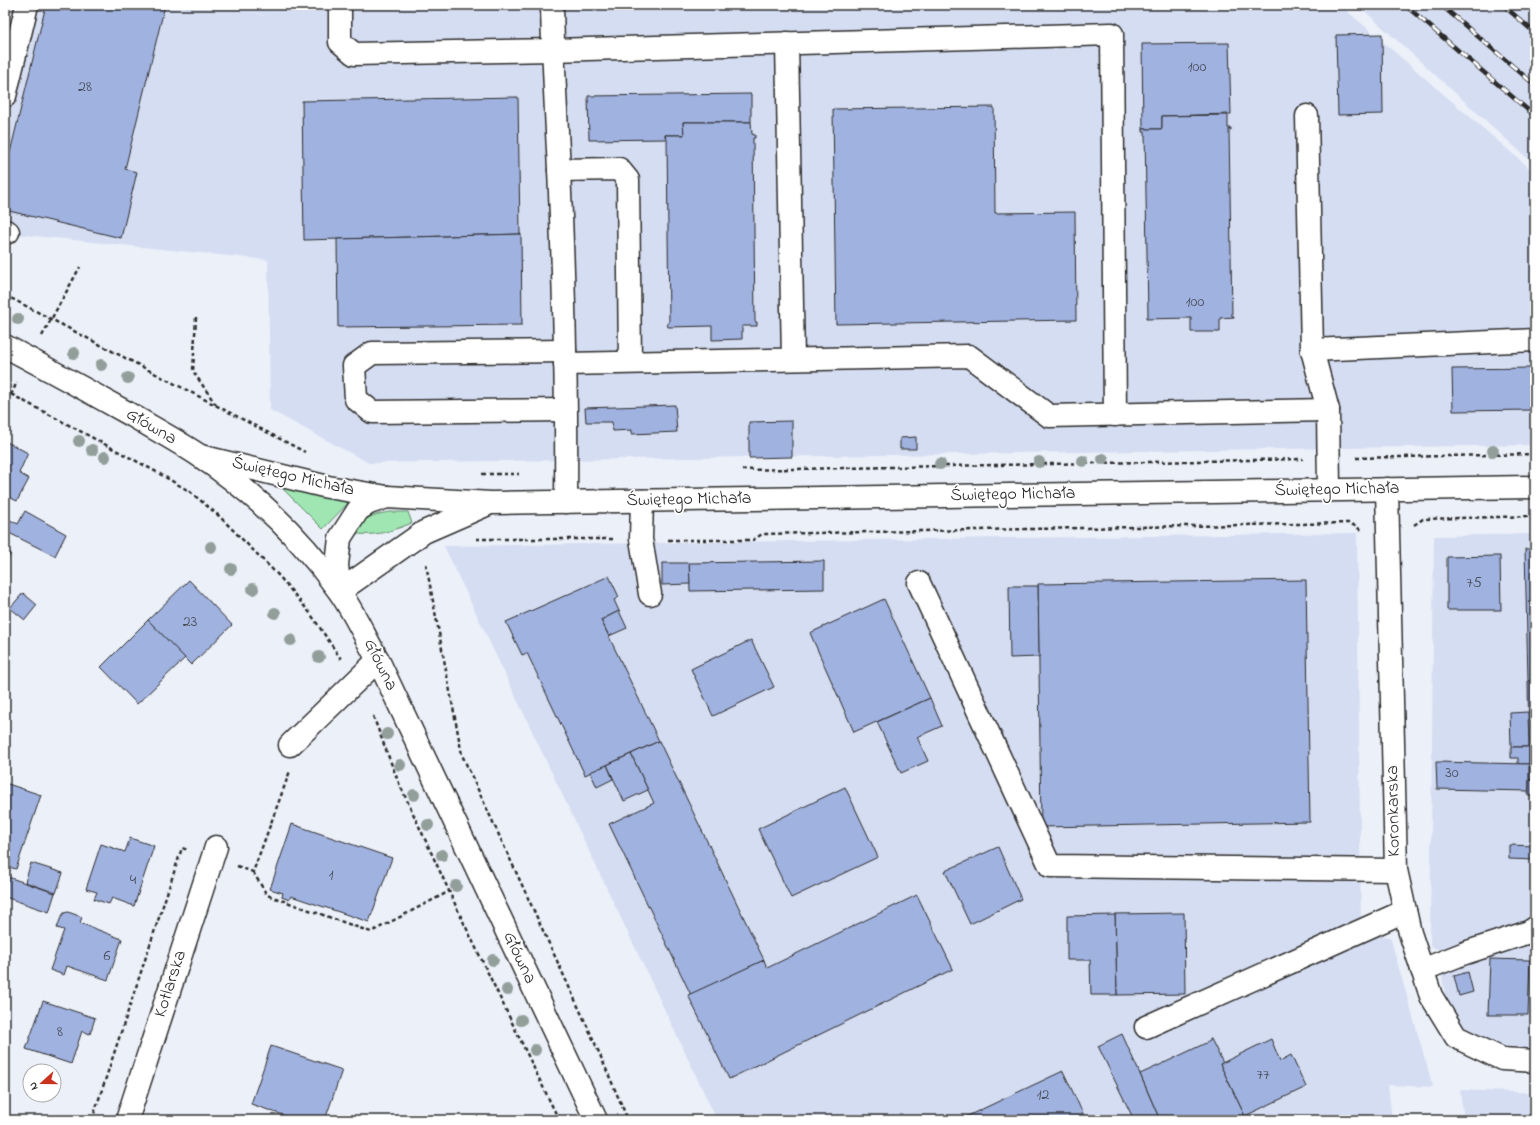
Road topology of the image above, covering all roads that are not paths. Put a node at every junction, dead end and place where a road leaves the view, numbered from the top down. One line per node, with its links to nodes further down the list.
1 (27, 5): 6 (street)
2 (340, 5): 5 (street)
3 (552, 5): 5 (street)
4 (787, 43): 5 (street); 13 (street); 17 (street)
5 (553, 50): 8 (street)
6 (5, 96)
7 (1307, 116): 11 (street)
8 (559, 170): 12 (street); 14 (street)
9 (1535, 340): 11 (street)
10 (5, 346): 18 (street, Główna)
11 (1312, 350): 16 (street)
12 (565, 357): 14 (street); 15 (street); 15 (street)
13 (793, 359): 14 (street); 17 (street)
14 (630, 362)
15 (565, 410): 24 (street)
16 (1328, 410): 17 (street); 21 (street)
17 (1115, 414)
18 (200, 456): 22 (street, Świętego Michała); 27 (street, Główna)
19 (1535, 487): 20 (street, Świętego Michała)
20 (1387, 489): 21 (street, Świętego Michała); 32 (street, Koronkarska)
21 (1329, 490): 23 (street, Świętego Michała)
22 (387, 497): 25 (street, Świętego Michała); 27 (street, Świętego Michała)
23 (642, 501): 24 (street, Świętego Michała); 28 (street)
24 (566, 502): 25 (street, Świętego Michała)
25 (491, 503): 27 (street, Świętego Michała)
26 (920, 583): 32 (street)
27 (340, 591): 29 (street, Główna)
28 (650, 594)
29 (378, 660): 30 (street); 39 (street, Główna)
30 (290, 745)
31 (216, 847): 38 (street, Kotlarska)
32 (1396, 870): 33 (street, Koronkarska)
33 (1405, 911): 35 (street, Koronkarska); 36 (street)
34 (1535, 928): 35 (street)
35 (1422, 970): 37 (street, Koronkarska)
36 (1146, 1028)
37 (1535, 1061)
38 (126, 1120)
39 (596, 1120)

